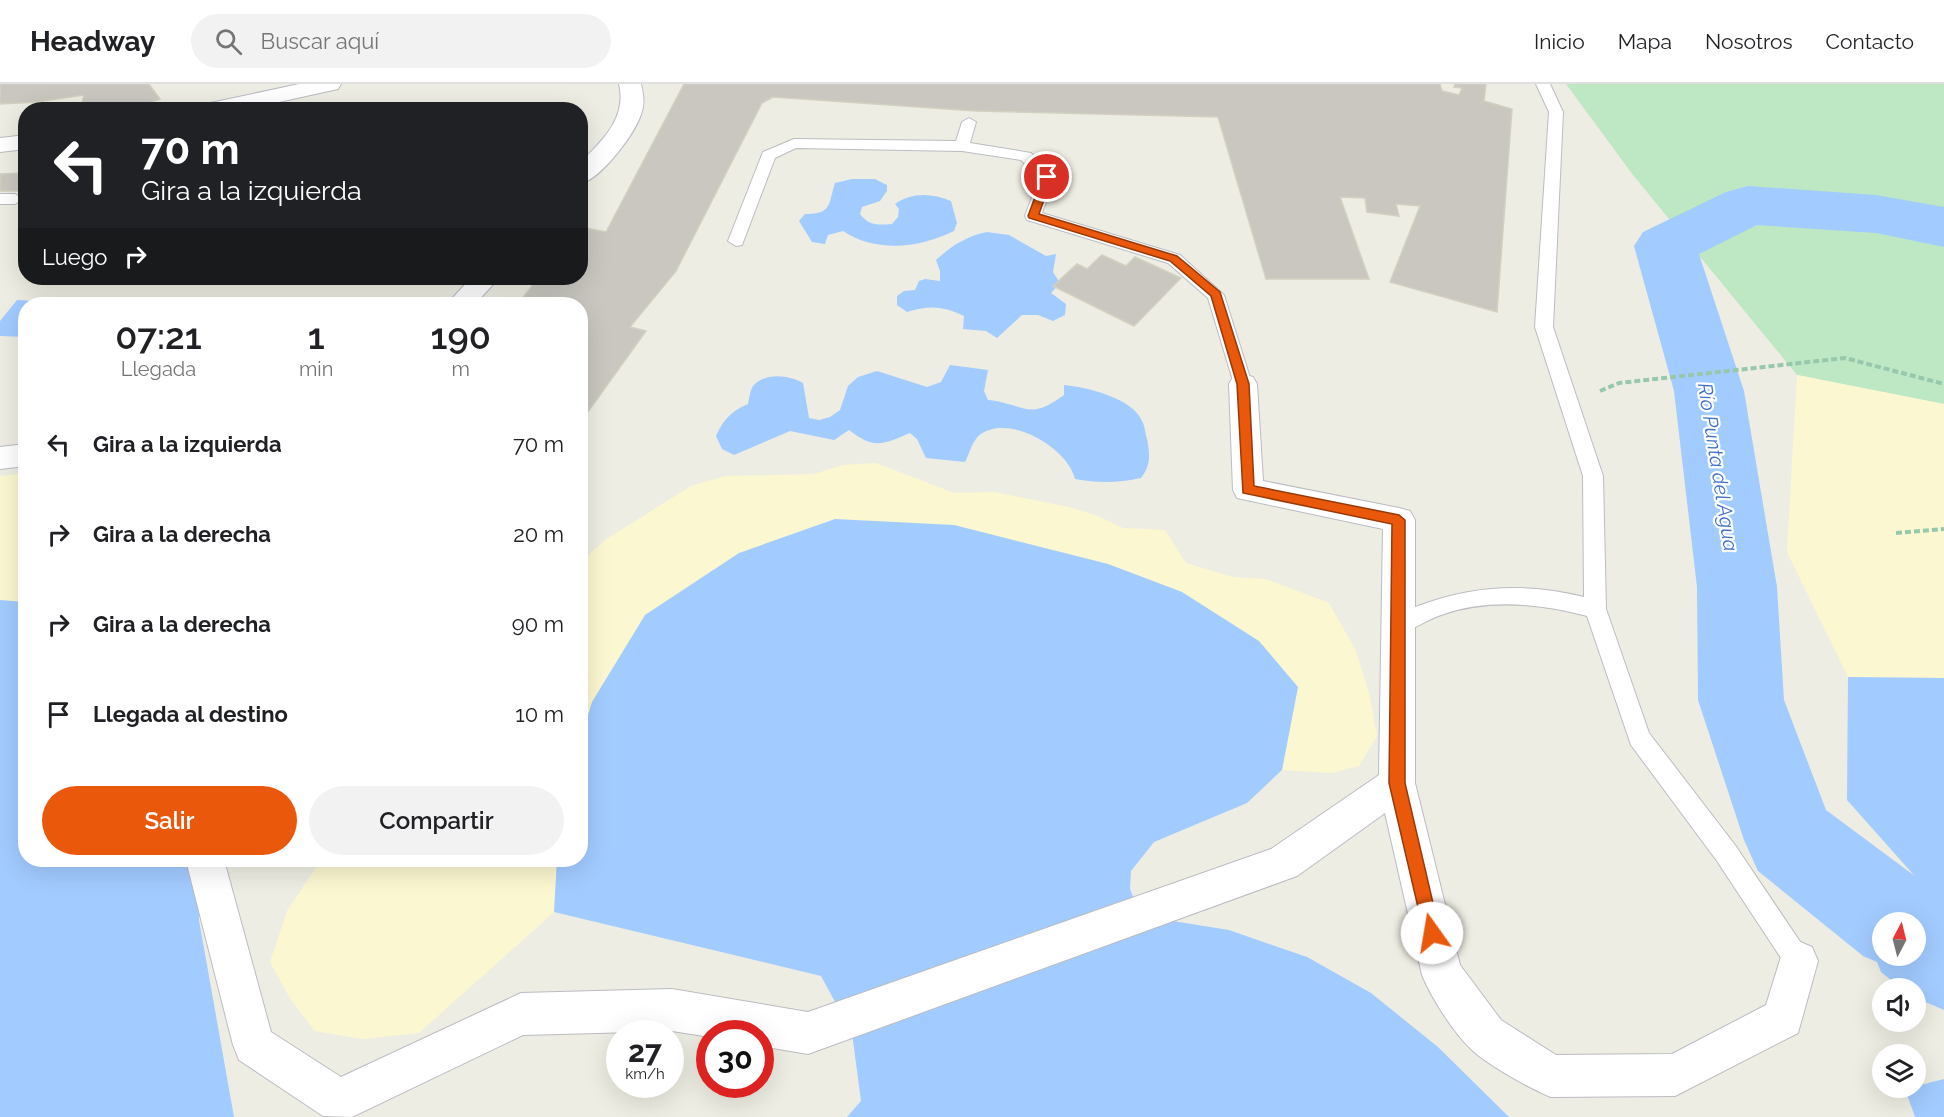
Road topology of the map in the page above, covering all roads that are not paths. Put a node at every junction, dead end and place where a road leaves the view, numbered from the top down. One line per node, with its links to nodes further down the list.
1 (330, 84): 4 (street)
2 (630, 84): 9 (street)
3 (1543, 84): 16 (lane)
4 (246, 102)
5 (969, 122): 8 (lane)
6 (18, 143): 7 (street)
7 (0, 145)
8 (962, 146): 10 (lane); 13 (lane)
9 (588, 168)
10 (736, 241)
11 (479, 285): 12 (street)
12 (467, 297)
13 (1243, 384): 17 (street)
14 (18, 456): 15 (street)
15 (0, 458)
16 (1595, 609): 17 (lane); 20 (lane)
17 (1398, 626): 18 (street)
18 (1397, 783): 19 (street); 20 (street)
19 (207, 867)
20 (1798, 961)

